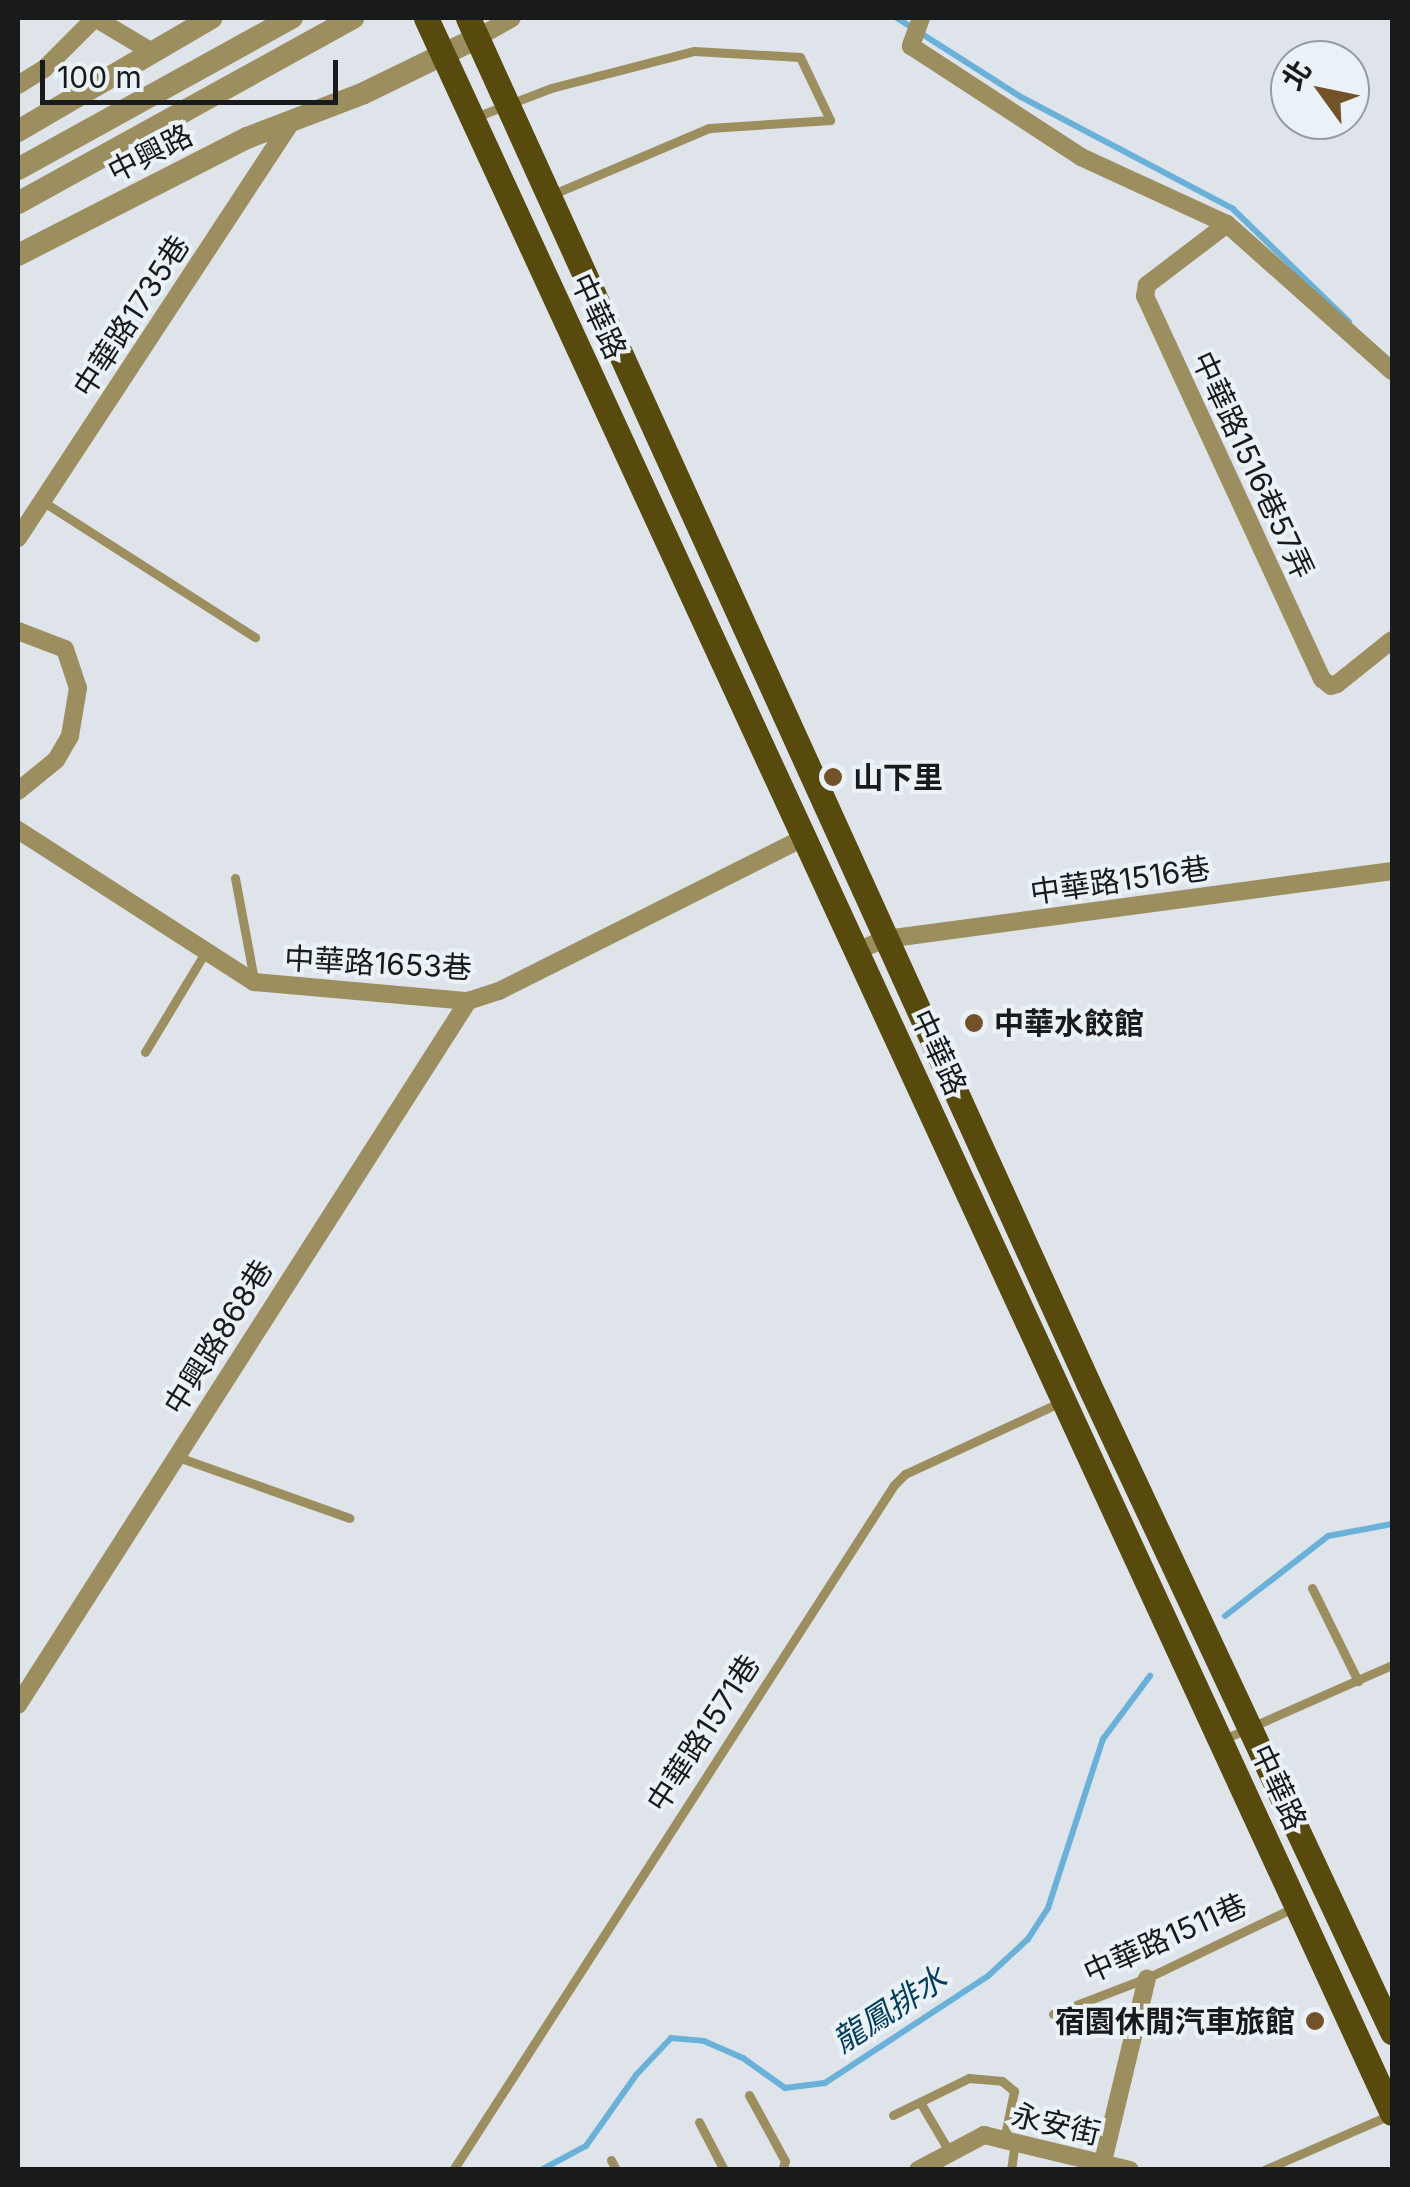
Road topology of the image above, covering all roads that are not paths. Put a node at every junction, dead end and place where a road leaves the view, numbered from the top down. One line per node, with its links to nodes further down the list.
1 (95, 18): 9 (street); 11 (street)
2 (211, 18): 9 (street)
3 (292, 18): 16 (street)
4 (353, 18): 18 (street)
5 (426, 18): 10 (main road, 中華路)
6 (512, 18): 8 (street)
7 (917, 26): 19 (street)
8 (473, 28): 10 (street, 中興路); 12 (main road, 中華路)
9 (152, 52): 15 (street)
10 (444, 56): 13 (main road, 中華路); 14 (street, 中興路)
11 (18, 85)
12 (506, 102): 13 (lane); 17 (main road, 中華路); 17 (lane)
13 (473, 118): 30 (main road, 中華路)
14 (290, 124): 20 (street, 中興路); 22 (street, 中華路1735巷)
15 (18, 132)
16 (18, 170)
17 (549, 196): 28 (main road, 中華路)
18 (18, 203)
19 (1227, 224): 21 (street); 26 (street, 中華路1516巷57弄)
20 (18, 255)
21 (1392, 371)
22 (42, 500): 23 (street, 中華路1735巷); 25 (lane)
23 (18, 538)
24 (18, 632): 27 (street)
25 (255, 637)
26 (1392, 640)
27 (18, 792)
28 (832, 823): 30 (main road); 33 (main road, 中華路)
29 (18, 830): 35 (street, 中華路1653巷)
30 (803, 838): 34 (main road, 中華路); 37 (street, 中華路1653巷)
31 (1392, 871): 33 (street, 中華路1516巷)
32 (234, 878): 36 (lane)
33 (886, 939): 34 (street, 中華路1516巷); 46 (main road, 中華路)
34 (856, 950): 39 (main road, 中華路)
35 (206, 952): 36 (street, 中華路1653巷); 38 (lane)
36 (254, 982): 37 (street, 中華路1653巷)
37 (468, 1001): 40 (street, 中興路868巷)
38 (145, 1052)
39 (1064, 1401): 47 (main road, 中華路); 60 (lane, 中華路1571巷)
40 (176, 1456): 41 (lane); 45 (street, 中興路868巷)
41 (349, 1518)
42 (1312, 1588): 44 (lane)
43 (1392, 1666): 44 (lane)
44 (1358, 1680): 46 (lane)
45 (18, 1706)
46 (1251, 1729): 47 (lane); 51 (main road, 中華路)
47 (1222, 1740): 48 (main road, 中華路)
48 (1298, 1906): 49 (lane, 中華路1511巷); 54 (main road, 中華路)
49 (1147, 1978): 50 (lane, 中華路1511巷); 59 (street)
50 (1053, 2014)
51 (1392, 2032)
52 (749, 2095): 62 (lane)
53 (920, 2102): 55 (lane); 57 (lane); 58 (lane)
54 (1392, 2114): 66 (lane)
55 (893, 2116)
56 (699, 2122): 61 (lane)
57 (1010, 2141): 58 (street, 永安街); 59 (street, 永安街); 64 (lane)
58 (950, 2153): 63 (street, 永安街)
59 (1102, 2166): 65 (street, 永安街)
60 (452, 2170)
61 (724, 2170)
62 (782, 2170)
63 (918, 2170)
64 (1011, 2170)
65 (1130, 2170)
66 (1264, 2170)

